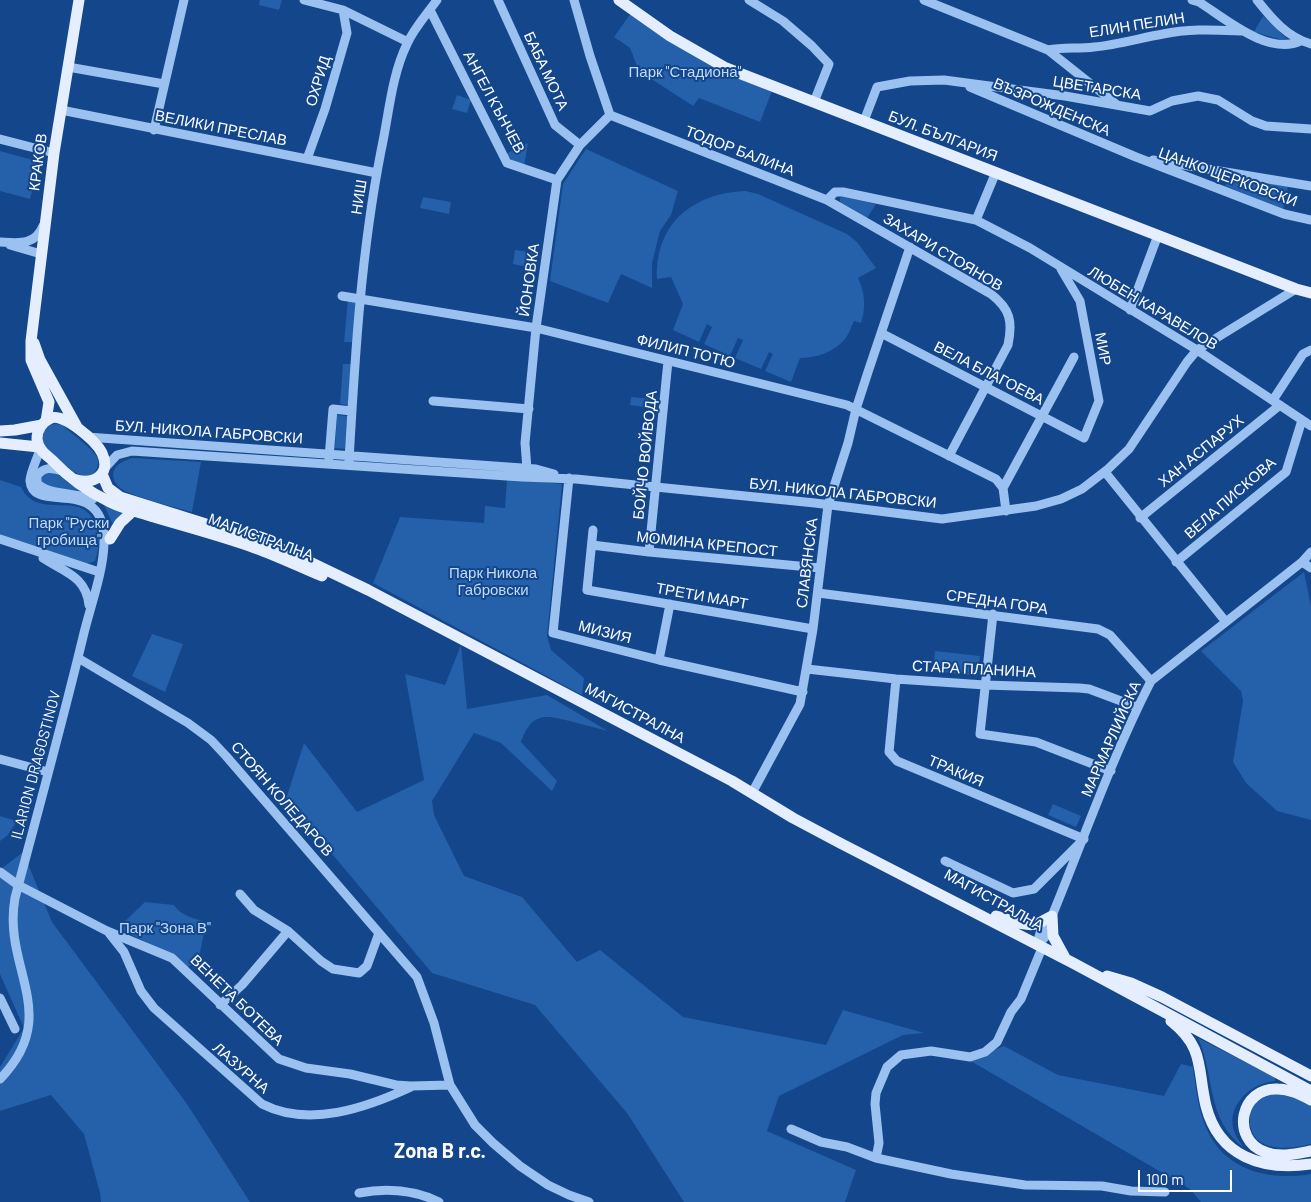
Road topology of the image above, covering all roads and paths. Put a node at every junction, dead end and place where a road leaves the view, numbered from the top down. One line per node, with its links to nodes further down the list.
1 (79, 0): 21 (main road, КРАКОВ)
2 (184, 0): 23 (street)
3 (304, 0): 13 (street)
4 (336, 0): 13 (street)
5 (437, 0): 15 (street, НИШ)
6 (498, 0): 32 (street, БАБА МОТА)
7 (574, 0): 27 (street)
8 (619, 0): 24 (main road, БУЛ. БЪЛГАРИЯ)
9 (749, 0): 24 (street)
10 (924, 0): 20 (street, ЕЛИН ПЕЛИН)
11 (1192, 0): 16 (street)
12 (1257, 0): 17 (street)
13 (324, 5): 14 (street)
14 (343, 10): 18 (street); 35 (street, ОХРИД)
15 (430, 10): 18 (street, НИШ); 38 (street, АНГЕЛ КЪНЧЕВ)
16 (1244, 32): 17 (street); 20 (street, ЕЛИН ПЕЛИН)
17 (1300, 41): 19 (street)
18 (408, 42): 37 (street, НИШ)
19 (1311, 44)
20 (1048, 50): 25 (street)
21 (68, 67): 23 (street); 26 (main road, КРАКОВ)
22 (958, 82): 25 (street, ЦВЕТАРСКА); 28 (street); 34 (street, ВЪЗРОЖДЕНСКА)
23 (164, 84): 30 (street)
24 (814, 102): 28 (main road, БУЛ. БЪЛГАРИЯ)
25 (1117, 105): 29 (street, ЦВЕТАРСКА)
26 (61, 110): 30 (street, ВЕЛИКИ ПРЕСЛАВ); 33 (main road, КРАКОВ)
27 (610, 115): 32 (street, ЙОНОВКА); 40 (street, ТОДОР БАЛИНА)
28 (864, 121): 36 (main road, БУЛ. БЪЛГАРИЯ)
29 (1311, 129)
30 (154, 130): 35 (street, ВЕЛИКИ ПРЕСЛАВ)
31 (0, 139): 33 (street)
32 (580, 145): 38 (street, ЙОНОВКА)
33 (54, 153): 43 (main road, КРАКОВ)
34 (1136, 157): 39 (street); 42 (street, ЦАНКО ЦЕРКОВСКИ)
35 (307, 159): 37 (street, ВЕЛИКИ ПРЕСЛАВ)
36 (996, 172): 41 (street); 44 (main road, БУЛ. БЪЛГАРИЯ)
37 (376, 173): 53 (street, НИШ)
38 (556, 180): 56 (street, ЙОНОВКА)
39 (1311, 186)
40 (827, 200): 41 (street); 46 (street, ЗАХАРИ СТОЯНОВ)
41 (976, 220): 48 (street, ЛЮБЕН КАРАВЕЛОВ)
42 (1311, 220)
43 (45, 221): 45 (street); 47 (main road, КРАКОВ)
44 (1158, 235): 50 (main road, БУЛ. БЪЛГАРИЯ); 54 (street)
45 (0, 242): 47 (street)
46 (910, 247): 57 (street, СЛАВЯНСКА); 62 (street, ЗАХАРИ СТОЯНОВ)
47 (41, 254): 55 (main road, КРАКОВ)
48 (1061, 268): 54 (street, ЛЮБЕН КАРАВЕЛОВ); 75 (street, МИР)
49 (1311, 285): 50 (main road)
50 (1296, 289): 51 (main road, БУЛ. БЪЛГАРИЯ); 58 (street, БУЛ. НИКОЛА ГАБРОВСКИ)
51 (1311, 293)
52 (342, 296): 53 (street, ФИЛИП ТОТЮ)
53 (360, 298): 56 (street, ФИЛИП ТОТЮ); 67 (street, НИШ)
54 (1130, 310): 58 (street, ЛЮБЕН КАРАВЕЛОВ)
55 (32, 328): 70 (main road, КРАКОВ); 72 (main road, КРАКОВ)
56 (536, 328): 61 (street, ФИЛИП ТОТЮ); 66 (street, ЙОНОВКА)
57 (880, 333): 62 (street, ВЕЛА БЛАГОЕВА); 65 (street, СЛАВЯНСКА)
58 (1197, 350): 64 (street, ЛЮБЕН КАРАВЕЛОВ); 84 (street, БУЛ. НИКОЛА ГАБРОВСКИ)
59 (1311, 350): 64 (street, ХАН АСПАРУХ)
60 (1074, 357): 68 (street)
61 (668, 361): 65 (street, ФИЛИП ТОТЮ); 87 (street, БОЙЧО ВОЙВОДА)
62 (986, 387): 68 (street, ВЕЛА БЛАГОЕВА); 78 (street, ЗАХАРИ СТОЯНОВ)
63 (433, 400): 66 (street)
64 (1276, 403): 69 (street, ЛЮБЕН КАРАВЕЛОВ); 92 (street, ХАН АСПАРУХ)
65 (856, 409): 78 (street, ФИЛИП ТОТЮ); 89 (street, СЛАВЯНСКА)
66 (529, 410): 81 (street, ЙОНОВКА)
67 (352, 411): 79 (street); 80 (street, НИШ)
68 (1042, 416): 75 (street, ВЕЛА БЛАГОЕВА); 88 (street)
69 (1302, 420): 71 (street, ЛЮБЕН КАРАВЕЛОВ); 100 (street, ВЕЛА ПИСКОВА)
70 (44, 423): 72 (main road, МАГИСТРАЛНА); 73 (main road, МАГИСТРАЛНА); 77 (main road)
71 (1311, 426)
72 (78, 428): 74 (main road, МАГИСТРАЛНА)
73 (0, 431)
74 (87, 437): 79 (street, БУЛ. НИКОЛА ГАБРОВСКИ); 83 (main road, МАГИСТРАЛНА)
75 (1084, 438)
76 (0, 443): 77 (main road)
77 (40, 448): 82 (main road, МАГИСТРАЛНА); 104 (street)
78 (949, 456): 88 (street, ФИЛИП ТОТЮ)
79 (329, 459): 80 (street, БУЛ. НИКОЛА ГАБРОВСКИ); 83 (street, БУЛ. НИКОЛА ГАБРОВСКИ)
80 (349, 460): 81 (street, БУЛ. НИКОЛА ГАБРОВСКИ); 85 (street, БУЛ. НИКОЛА ГАБРОВСКИ)
81 (527, 469): 85 (street, БУЛ. НИКОЛА ГАБРОВСКИ)
82 (62, 471): 86 (main road, МАГИСТРАЛНА); 95 (street)
83 (103, 471): 86 (main road); 112 (main road, МАГИСТРАЛНА)
84 (1105, 472): 91 (street, БУЛ. НИКОЛА ГАБРОВСКИ); 92 (street)
85 (569, 478): 87 (street, БУЛ. НИКОЛА ГАБРОВСКИ); 115 (street, МИЗИЯ)
86 (73, 479): 90 (main road, МАГИСТРАЛНА)
87 (656, 487): 89 (street, БУЛ. НИКОЛА ГАБРОВСКИ); 98 (street, БОЙЧО ВОЙВОДА)
88 (1003, 488): 91 (street)
89 (828, 505): 91 (street, БУЛ. НИКОЛА ГАБРОВСКИ); 102 (street, СЛАВЯНСКА)
90 (134, 510): 95 (main road); 112 (main road, МАГИСТРАЛНА)
91 (1006, 510)
92 (1140, 518): 100 (street)
93 (594, 530): 96 (street)
94 (0, 539): 97 (street)
95 (110, 539): 104 (street)
96 (592, 545): 98 (street, МОМИНА КРЕПОСТ); 108 (street, ТРЕТИ МАРТ)
97 (35, 552): 104 (street); 105 (street)
98 (649, 552): 102 (street, МОМИНА КРЕПОСТ)
99 (1311, 552): 101 (street, МАРМАРЛИЙСКА)
100 (1176, 562): 111 (street)
101 (1302, 562): 103 (street); 111 (street, МАРМАРЛИЙСКА)
102 (820, 568): 107 (street, СЛАВЯНСКА)
103 (1311, 568)
104 (99, 572): 106 (street)
105 (72, 574): 106 (street); 109 (street)
106 (96, 583): 109 (street)
107 (818, 593): 110 (street, СРЕДНА ГОРА); 113 (street, СЛАВЯНСКА)
108 (670, 604): 113 (street, ТРЕТИ МАРТ); 115 (street)
109 (89, 609): 114 (street)
110 (993, 614): 118 (street, СРЕДНА ГОРА); 119 (street)
111 (1226, 622): 118 (street, МАРМАРЛИЙСКА)
112 (438, 627): 125 (main road, МАГИСТРАЛНА)
113 (812, 629): 116 (street, СЛАВЯНСКА)
114 (78, 658): 124 (street, ILARION DRAGOSTINOV); 136 (street, СТОЯН КОЛЕДАРОВ)
115 (658, 660): 120 (street, МИЗИЯ)
116 (807, 668): 117 (street, СТАРА ПЛАНИНА); 120 (street, СЛАВЯНСКА)
117 (896, 679): 119 (street, СТАРА ПЛАНИНА); 127 (street, ТРАКИЯ)
118 (1151, 681): 121 (street, МАРМАРЛИЙСКА)
119 (985, 685): 121 (street, СТАРА ПЛАНИНА); 123 (street)
120 (803, 692): 125 (street, СЛАВЯНСКА)
121 (1137, 707): 123 (street, МАРМАРЛИЙСКА)
122 (0, 759): 124 (street)
123 (1111, 771): 127 (street, МАРМАРЛИЙСКА)
124 (48, 772): 130 (street, ILARION DRAGOSTINOV)
125 (752, 793): 126 (main road, МАГИСТРАЛНА)
126 (764, 800): 132 (main road, МАГИСТРАЛНА); 137 (main road, МАГИСТРАЛНА)
127 (1084, 839): 128 (street); 133 (street, МАРМАРЛИЙСКА)
128 (945, 860)
129 (0, 872): 130 (street, ВЕНЕТА БОТЕВА)
130 (18, 885): 134 (street, ВЕНЕТА БОТЕВА); 145 (street, ILARION DRAGOSTINOV)
131 (240, 894): 135 (street)
132 (996, 916): 133 (main road); 137 (main road, МАГИСТРАЛНА)
133 (1052, 916): 137 (street, МАРМАРЛИЙСКА); 138 (main road)
134 (107, 931): 141 (street, ВЕНЕТА БОТЕВА); 147 (street, ЛАЗУРНА)
135 (288, 931): 136 (street); 141 (street)
136 (379, 933): 146 (street, СТОЯН КОЛЕДАРОВ)
137 (1038, 943): 138 (main road, МАГИСТРАЛНА); 152 (street, МАРМАРЛИЙСКА)
138 (1069, 961): 139 (main road, МАГИСТРАЛНА)
139 (1088, 972): 142 (main road, МАГИСТРАЛНА); 144 (main road)
140 (0, 998): 143 (street)
141 (220, 1005): 147 (street, ВЕНЕТА БОТЕВА)
142 (1152, 1006): 148 (main road, МАГИСТРАЛНА); 153 (main road)
143 (15, 1029)
144 (1311, 1076)
145 (0, 1079)
146 (450, 1085): 147 (street, ВЕНЕТА БОТЕВА); 156 (street, СТОЯН КОЛЕДАРОВ)
147 (411, 1086)
148 (1311, 1091)
149 (1311, 1100): 151 (main road)
150 (792, 1129): 152 (street)
151 (1311, 1151)
152 (876, 1158): 155 (street)
153 (1311, 1164)
154 (359, 1192): 157 (street)
155 (1165, 1192)
156 (568, 1199): 158 (street, СТОЯН КОЛЕДАРОВ)
157 (439, 1202)
158 (589, 1202)

